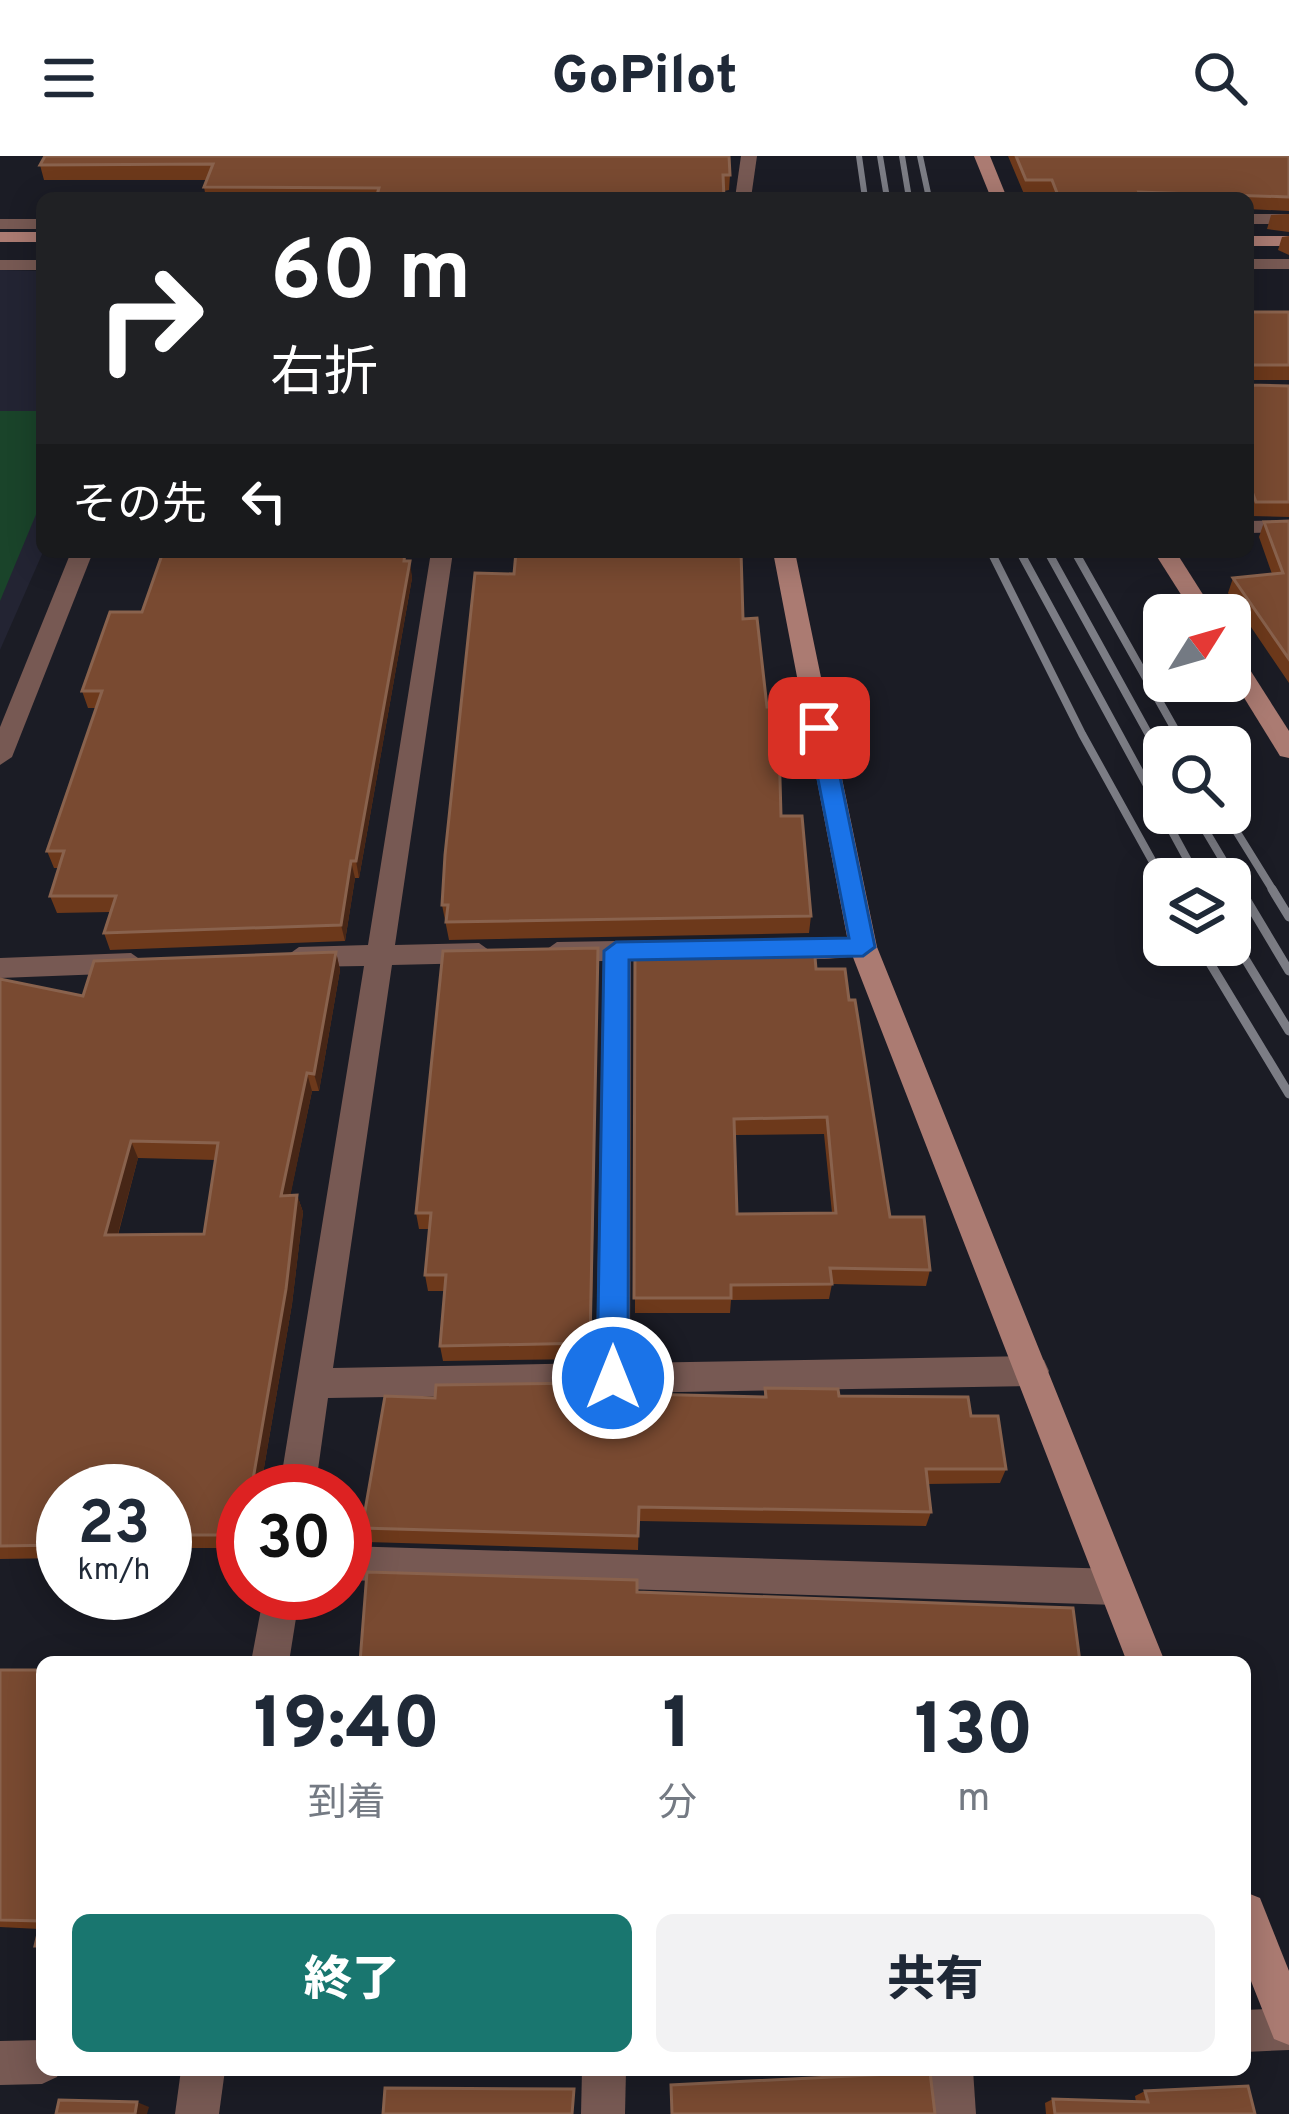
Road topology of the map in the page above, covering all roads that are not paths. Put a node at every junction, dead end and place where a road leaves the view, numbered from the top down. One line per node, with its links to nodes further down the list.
1 (749, 156): 3 (street)
2 (982, 156): 4 (street)
3 (744, 192)
4 (997, 192)
5 (1254, 219): 6 (street)
6 (1289, 219)
7 (36, 225): 8 (street)
8 (1, 233): 9 (street)
9 (36, 236)
10 (1254, 241): 11 (street)
11 (1289, 241)
12 (1254, 264): 13 (street)
13 (1289, 264)
14 (0, 265): 15 (street)
15 (36, 265)
16 (1254, 526): 17 (street)
17 (1289, 526)
18 (80, 558): 25 (street)
19 (441, 558): 30 (street)
20 (785, 558): 26 (street)
21 (1170, 558): 22 (street)
22 (1192, 594)
23 (1251, 689): 24 (street)
24 (1289, 750)
25 (0, 757)
26 (863, 947): 27 (street); 34 (street)
27 (751, 949)
28 (706, 950): 29 (street)
29 (616, 951): 30 (street); 35 (street)
30 (377, 955): 31 (street); 36 (street)
31 (259, 959)
32 (165, 962): 33 (street)
33 (0, 968)
34 (1032, 1371): 35 (street); 39 (street)
35 (613, 1378): 36 (street)
36 (314, 1383): 37 (street)
37 (302, 1464)
38 (372, 1564): 39 (street)
39 (1116, 1587): 42 (street)
40 (277, 1620): 41 (street)
41 (271, 1656)
42 (1144, 1656)
43 (1251, 1928): 44 (street)
44 (1289, 2027): 45 (street)
45 (1251, 2030)
46 (36, 2062): 47 (street)
47 (0, 2063)
48 (202, 2076): 51 (street)
49 (604, 2076): 52 (street)
50 (951, 2076): 53 (street)
51 (197, 2114)
52 (604, 2114)
53 (954, 2114)

